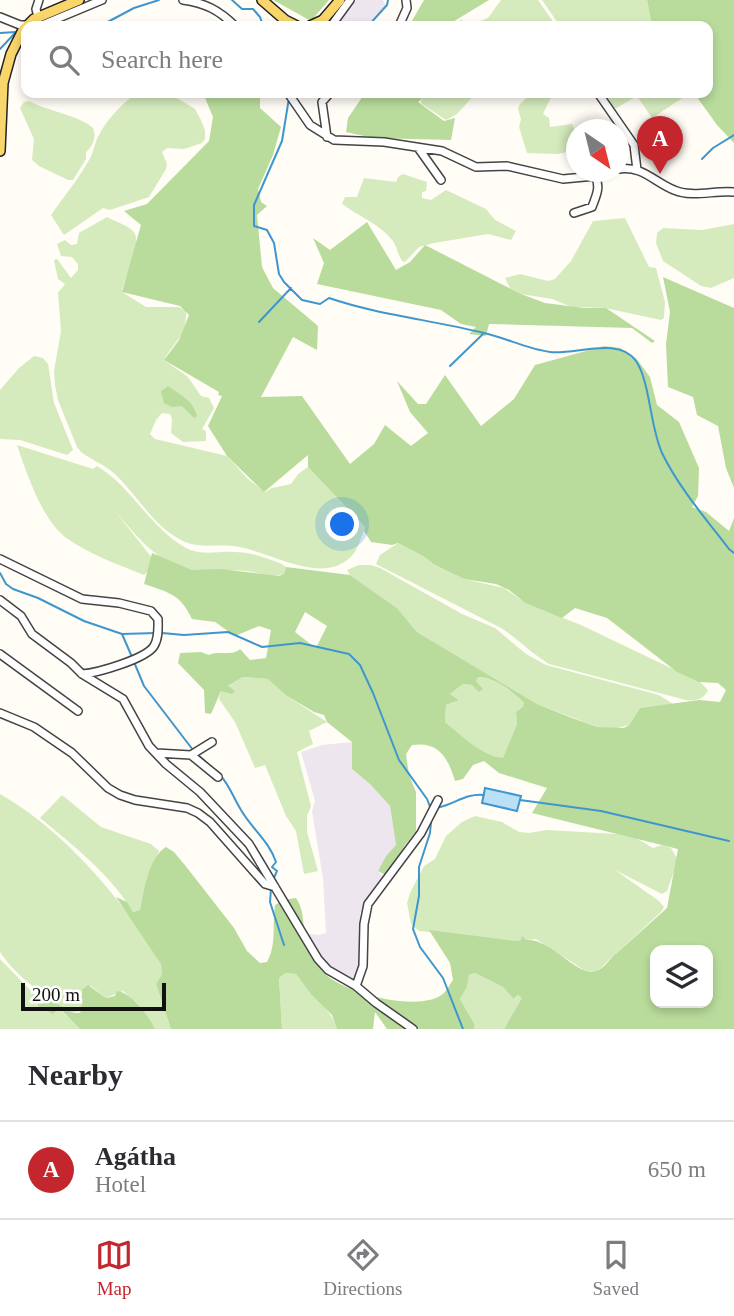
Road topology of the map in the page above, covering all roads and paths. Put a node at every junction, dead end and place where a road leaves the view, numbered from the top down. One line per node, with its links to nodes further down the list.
1 (39, 0): 10 (street)
2 (102, 0): 8 (street)
3 (183, 0): 13 (street)
4 (262, 0): 14 (main road)
5 (340, 0): 15 (main road)
6 (349, 0): 16 (street)
7 (406, 0): 17 (street)
8 (78, 4): 10 (main road); 12 (street)
9 (0, 17): 18 (street)
10 (38, 17): 11 (main road)
11 (34, 21)
12 (49, 21)
13 (229, 21)
14 (290, 21)
15 (321, 21)
16 (334, 21)
17 (400, 21)
18 (21, 31)
19 (21, 34): 25 (main road)
20 (291, 98): 23 (street)
21 (326, 98): 23 (street)
22 (601, 98): 27 (street)
23 (327, 137): 24 (street)
24 (418, 149): 28 (street); 29 (street)
25 (0, 151)
26 (629, 170): 27 (street)
27 (637, 170): 31 (street)
28 (566, 179)
29 (441, 180)
30 (598, 182): 32 (street)
31 (734, 192)
32 (574, 213)
33 (0, 559): 36 (street)
34 (0, 600): 36 (street)
35 (0, 654): 37 (street)
36 (82, 674): 40 (street)
37 (78, 711)
38 (0, 713): 44 (street)
39 (212, 742): 41 (street)
40 (156, 753): 41 (street); 44 (street)
41 (191, 755): 42 (street)
42 (218, 777)
43 (438, 800): 45 (street)
44 (275, 887): 45 (street)
45 (356, 986): 46 (street)
46 (413, 1029)

